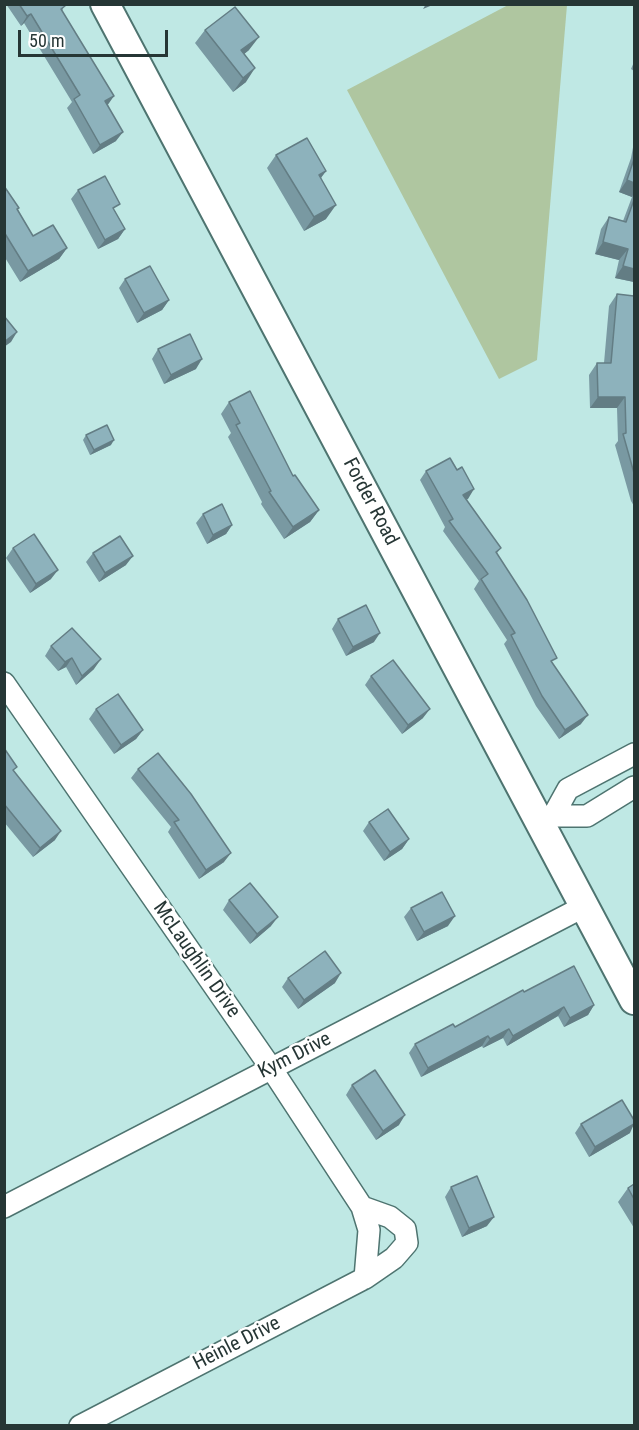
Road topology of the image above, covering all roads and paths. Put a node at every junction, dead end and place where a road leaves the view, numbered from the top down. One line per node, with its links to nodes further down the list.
1 (105, 4): 5 (main road, Forder Road)
2 (4, 683): 8 (street, McLaughlin Drive)
3 (634, 754): 5 (street)
4 (634, 787): 5 (street)
5 (547, 820): 6 (main road, Forder Road)
6 (585, 906): 7 (main road, Forder Road); 8 (street, Kym Drive)
7 (634, 1000)
8 (271, 1068): 9 (street, Kym Drive); 10 (street, McLaughlin Drive)
9 (4, 1207)
10 (362, 1207): 11 (street, McLaughlin Drive); 11 (street, Heinle Drive)
11 (365, 1278): 12 (street, Heinle Drive)
12 (80, 1425)

